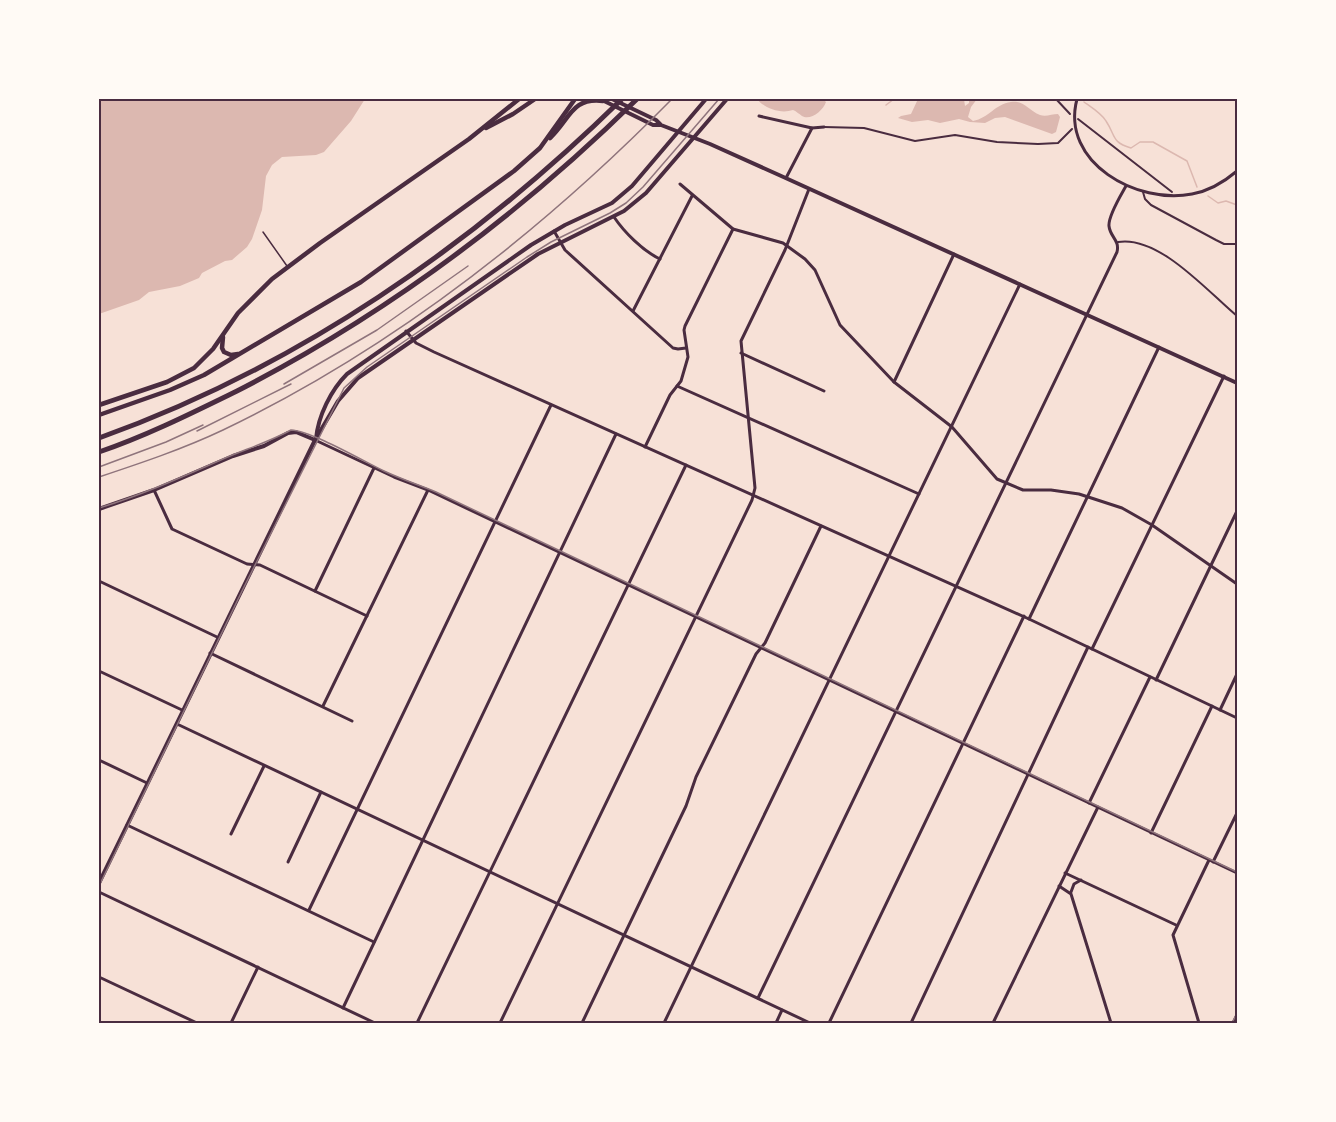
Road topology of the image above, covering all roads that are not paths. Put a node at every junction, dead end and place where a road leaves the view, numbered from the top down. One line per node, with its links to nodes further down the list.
1 (519, 99): 19 (highway)
2 (535, 99): 19 (highway)
3 (575, 99): 20 (highway)
4 (612, 99): 15 (main road)
5 (622, 99): 62 (highway)
6 (637, 99): 65 (highway)
7 (706, 99): 31 (main road)
8 (727, 99): 29 (main road)
9 (1056, 99): 12 (street)
10 (1077, 99): 18 (street)
11 (601, 100): 15 (main road); 20 (highway)
12 (1070, 114)
13 (759, 116): 17 (street)
14 (1078, 119): 27 (street)
15 (661, 125): 22 (main road)
16 (824, 127): 17 (street); 18 (street)
17 (812, 128): 22 (street)
18 (1074, 128): 24 (street)
19 (479, 131): 39 (highway)
20 (540, 148): 49 (highway)
21 (1237, 171): 26 (street)
22 (786, 178): 25 (main road)
23 (680, 184): 28 (street)
24 (1126, 186): 26 (street); 34 (street)
25 (809, 189): 36 (street); 37 (main road)
26 (1143, 192): 35 (street)
27 (1172, 192)
28 (692, 195): 30 (street); 38 (street)
29 (614, 217): 33 (main road); 38 (street)
30 (733, 229): 36 (street); 48 (street)
31 (554, 231): 33 (street); 44 (main road)
32 (263, 232): 39 (lane)
33 (560, 242): 41 (street); 46 (main road)
34 (1118, 242): 42 (street); 43 (street)
35 (1237, 244)
36 (786, 245): 50 (street); 52 (street)
37 (954, 254): 40 (main road); 52 (street)
38 (660, 259): 41 (street)
39 (288, 266): 45 (highway)
40 (1020, 284): 42 (main road); 60 (street)
41 (633, 311): 48 (street)
42 (1087, 314): 47 (main road); 68 (street)
43 (1237, 316)
44 (406, 331): 46 (street); 63 (main road)
45 (223, 335): 49 (highway); 56 (highway)
46 (413, 340): 57 (street); 63 (main road)
47 (1159, 347): 51 (main road); 73 (street)
48 (687, 348): 54 (street)
49 (243, 353): 58 (highway)
50 (741, 353): 55 (street); 59 (street)
51 (1224, 376): 53 (main road); 77 (street)
52 (894, 382): 60 (street)
53 (1237, 382)
54 (676, 386): 59 (street); 64 (street)
55 (824, 391)
56 (99, 405)
57 (550, 405): 61 (street); 76 (street)
58 (99, 415)
59 (748, 419): 71 (street); 72 (street)
60 (952, 427): 68 (street); 71 (street)
61 (616, 434): 64 (street); 79 (street)
62 (99, 438)
63 (315, 440): 67 (street); 69 (main road); 81 (main road)
64 (645, 447): 66 (street)
65 (99, 452)
66 (686, 465): 72 (street); 85 (street)
67 (374, 468): 70 (street); 87 (street)
68 (1006, 483): 73 (street); 86 (street)
69 (154, 490): 74 (main road); 81 (street)
70 (428, 490): 76 (street); 88 (street)
71 (919, 494): 80 (street)
72 (754, 496): 78 (street); 90 (street)
73 (1088, 496): 77 (street); 91 (street)
74 (99, 509)
75 (1237, 511): 82 (street)
76 (494, 522): 79 (street); 117 (street)
77 (1152, 525): 82 (street); 94 (street)
78 (821, 526): 80 (street); 93 (street)
79 (559, 552): 85 (street); 122 (street)
80 (889, 556): 86 (street); 99 (street)
81 (254, 564): 87 (street); 92 (main road)
82 (1210, 566): 84 (street); 100 (street)
83 (99, 581): 92 (street)
84 (1237, 584)
85 (628, 585): 90 (street); 125 (street)
86 (956, 586): 89 (street); 105 (street)
87 (315, 591): 88 (street)
88 (367, 616): 101 (street)
89 (1024, 616): 91 (street); 109 (street)
90 (696, 617): 93 (street); 133 (street)
91 (1029, 619): 94 (street)
92 (217, 638): 95 (main road)
93 (760, 648): 99 (street); 136 (street)
94 (1090, 648): 98 (street); 112 (street)
95 (210, 653): 101 (street); 103 (main road)
96 (99, 671): 103 (street)
97 (1237, 674): 104 (street)
98 (1150, 677): 100 (street); 115 (street)
99 (829, 680): 105 (street); 139 (street)
100 (1156, 680): 102 (street)
101 (323, 706): 107 (street)
102 (1212, 706): 104 (street); 120 (street)
103 (182, 710): 108 (main road)
104 (1220, 710): 106 (street)
105 (896, 712): 109 (street); 141 (street)
106 (1237, 718)
107 (352, 721)
108 (176, 723): 111 (street); 113 (main road)
109 (962, 743): 112 (street); 154 (street)
110 (99, 760): 113 (street)
111 (264, 766): 114 (street); 121 (street)
112 (1027, 774): 115 (street); 155 (street)
113 (147, 783): 119 (main road)
114 (321, 792): 117 (street); 124 (street)
115 (1089, 803): 116 (street)
116 (1098, 807): 120 (street); 126 (street)
117 (357, 809): 122 (street); 134 (street)
118 (1237, 813): 123 (street)
119 (127, 825): 129 (main road); 134 (street)
120 (1151, 833): 123 (street)
121 (231, 834)
122 (423, 840): 125 (street); 137 (street)
123 (1211, 861): 127 (street); 135 (street)
124 (288, 862)
125 (490, 872): 133 (street); 148 (street)
126 (1065, 873): 128 (street); 130 (street)
127 (1237, 873)
128 (1081, 880): 132 (street); 135 (street)
129 (99, 883)
130 (1059, 886): 132 (street); 156 (street)
131 (99, 892): 138 (street)
132 (1071, 894): 157 (street)
133 (559, 903): 136 (street); 149 (street)
134 (309, 910): 137 (street)
135 (1176, 926): 158 (street)
136 (625, 935): 139 (street); 150 (street)
137 (374, 942): 142 (street)
138 (258, 967): 142 (street); 146 (street)
139 (691, 967): 141 (street); 151 (street)
140 (99, 977): 145 (street)
141 (758, 998): 143 (street)
142 (343, 1008): 147 (street)
143 (782, 1010): 152 (street); 153 (street)
144 (1237, 1015): 159 (street)
145 (197, 1023)
146 (231, 1023)
147 (375, 1023)
148 (417, 1023)
149 (500, 1023)
150 (582, 1023)
151 (664, 1023)
152 (776, 1023)
153 (810, 1023)
154 (829, 1023)
155 (911, 1023)
156 (993, 1023)
157 (1111, 1023)
158 (1199, 1023)
159 (1233, 1023)

